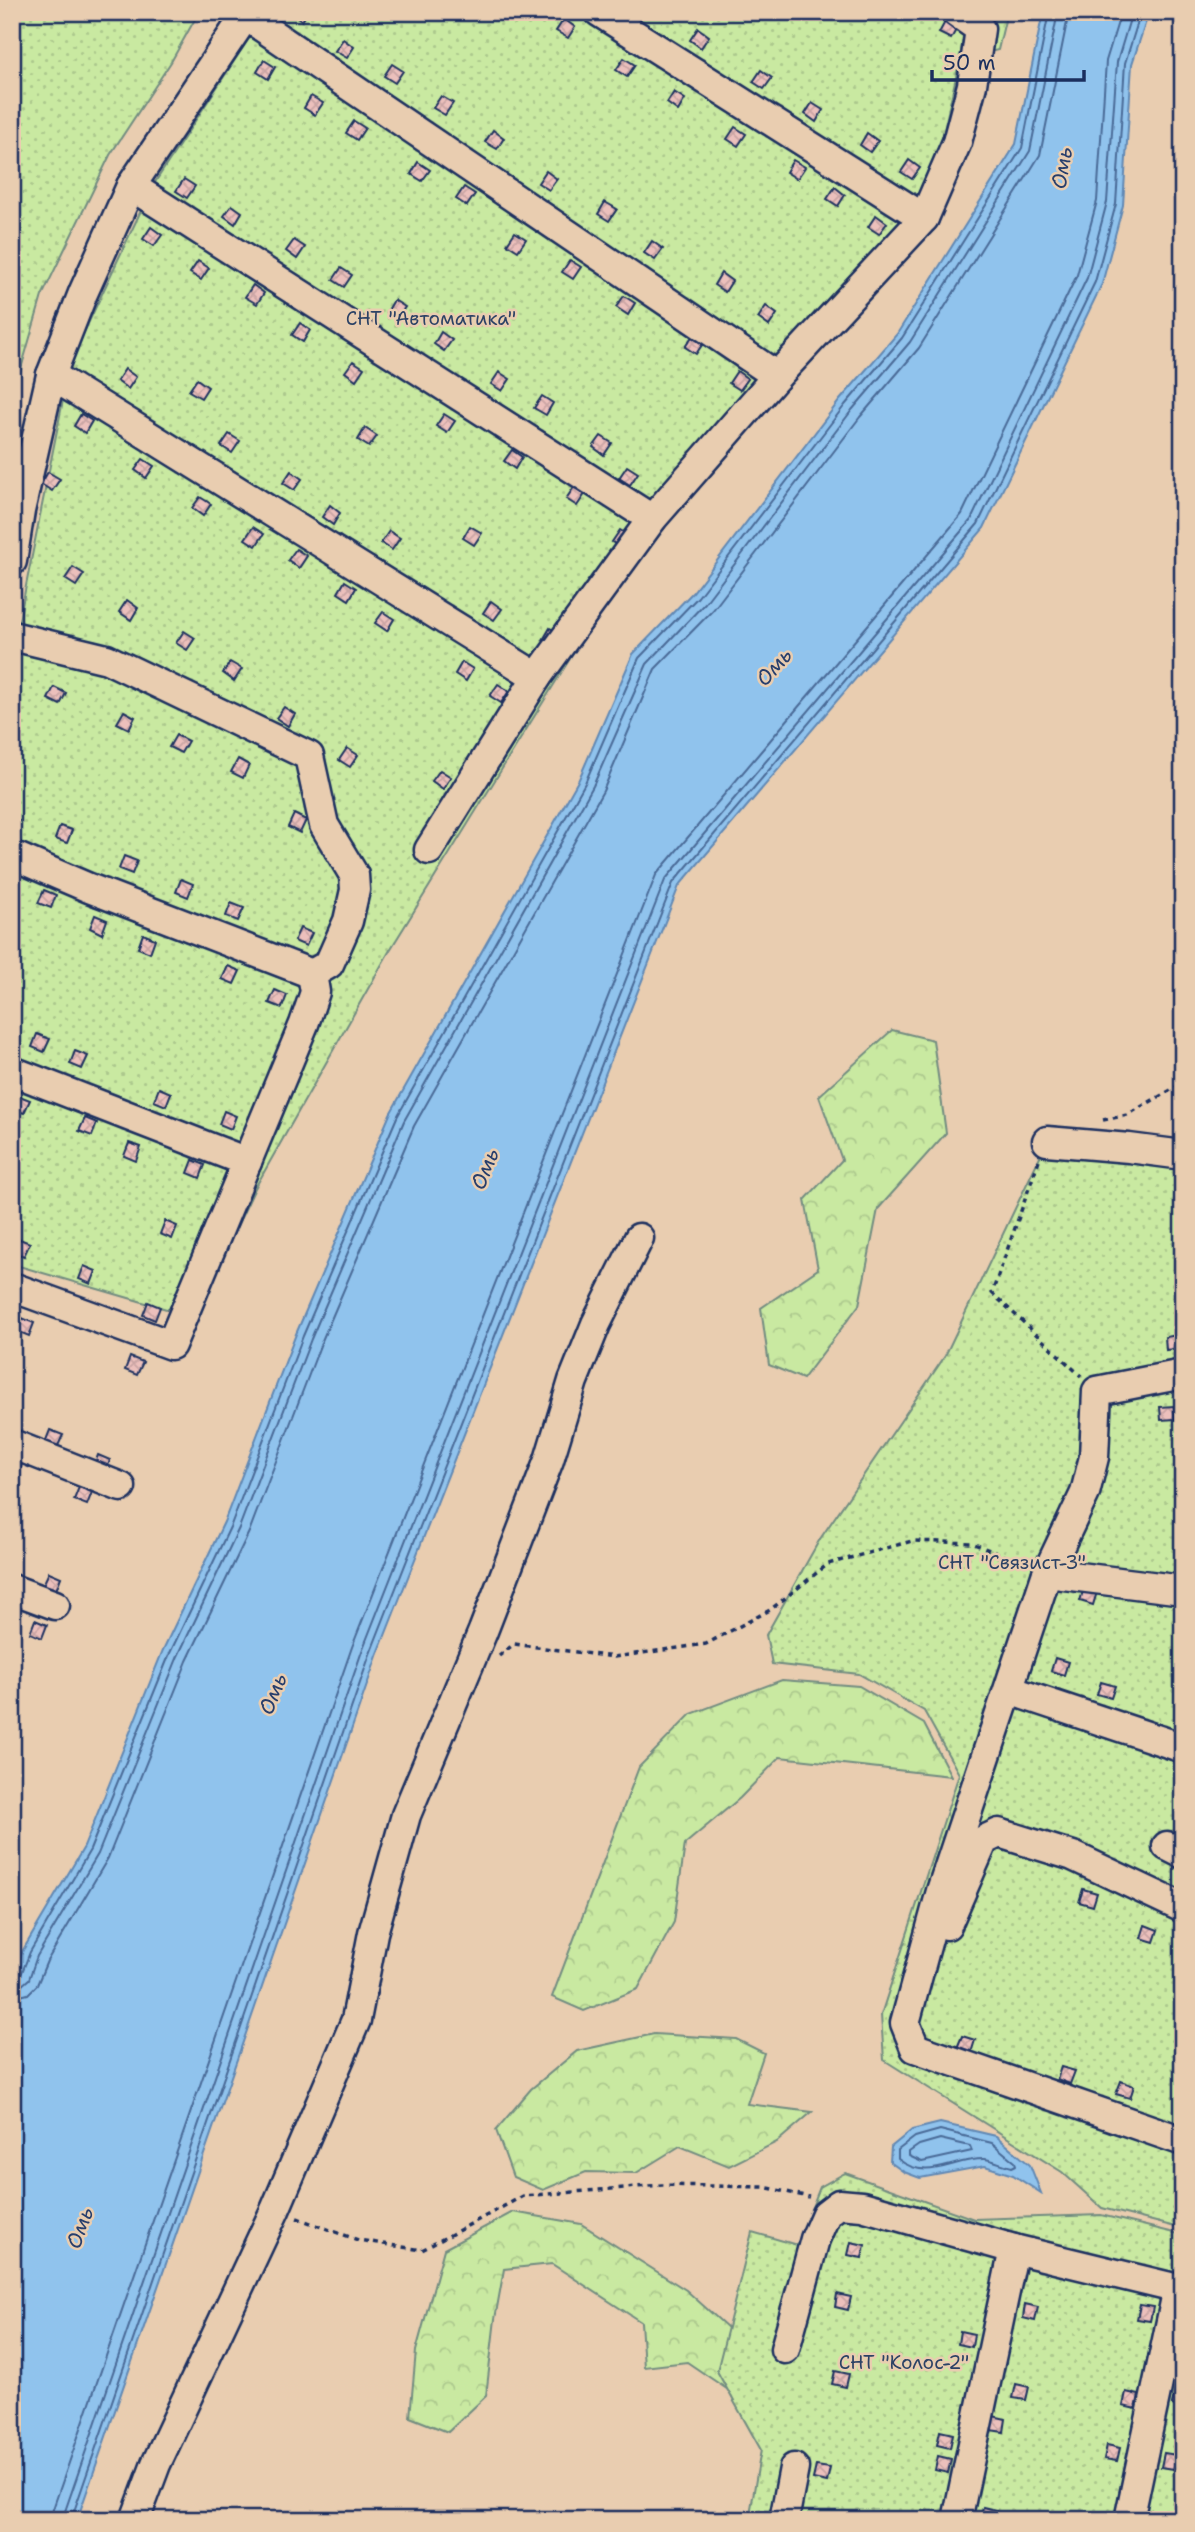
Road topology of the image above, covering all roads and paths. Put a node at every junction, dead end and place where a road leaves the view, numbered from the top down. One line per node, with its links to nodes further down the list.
1 (599, 12): 5 (street)
2 (956, 12): 5 (street)
3 (247, 14): 4 (street); 7 (street)
4 (131, 186): 6 (street); 8 (street)
5 (924, 218): 7 (street)
6 (51, 374): 9 (street); 11 (street)
7 (778, 376): 8 (street)
8 (652, 519): 11 (street)
9 (12, 561)
10 (12, 636): 14 (street)
11 (537, 677): 12 (street)
12 (429, 850)
13 (12, 855): 14 (street)
14 (312, 974): 20 (street)
15 (12, 1071): 20 (street)
16 (1183, 1083): 17 (path)
17 (1102, 1120)
18 (1047, 1140): 19 (street); 24 (path)
19 (1183, 1156)
20 (247, 1162): 22 (street)
21 (639, 1238): 38 (street)
22 (12, 1287)
23 (1183, 1374): 24 (street)
24 (1097, 1391): 27 (street)
25 (12, 1444): 26 (street)
26 (121, 1486)
27 (1048, 1573): 29 (street); 31 (path); 32 (street)
28 (12, 1589): 30 (street)
29 (1183, 1590)
30 (55, 1605)
31 (496, 1659)
32 (1009, 1690): 33 (street); 35 (street)
33 (1183, 1748)
34 (1183, 1908): 35 (street)
35 (923, 1959): 36 (street)
36 (1183, 2141)
37 (839, 2204): 38 (path); 39 (street); 41 (street)
38 (275, 2210): 43 (street)
39 (1014, 2249): 40 (street); 45 (street)
40 (1180, 2289): 46 (street)
41 (785, 2349)
42 (794, 2468): 44 (street)
43 (135, 2520)
44 (785, 2520)
45 (957, 2520)
46 (1129, 2520)

